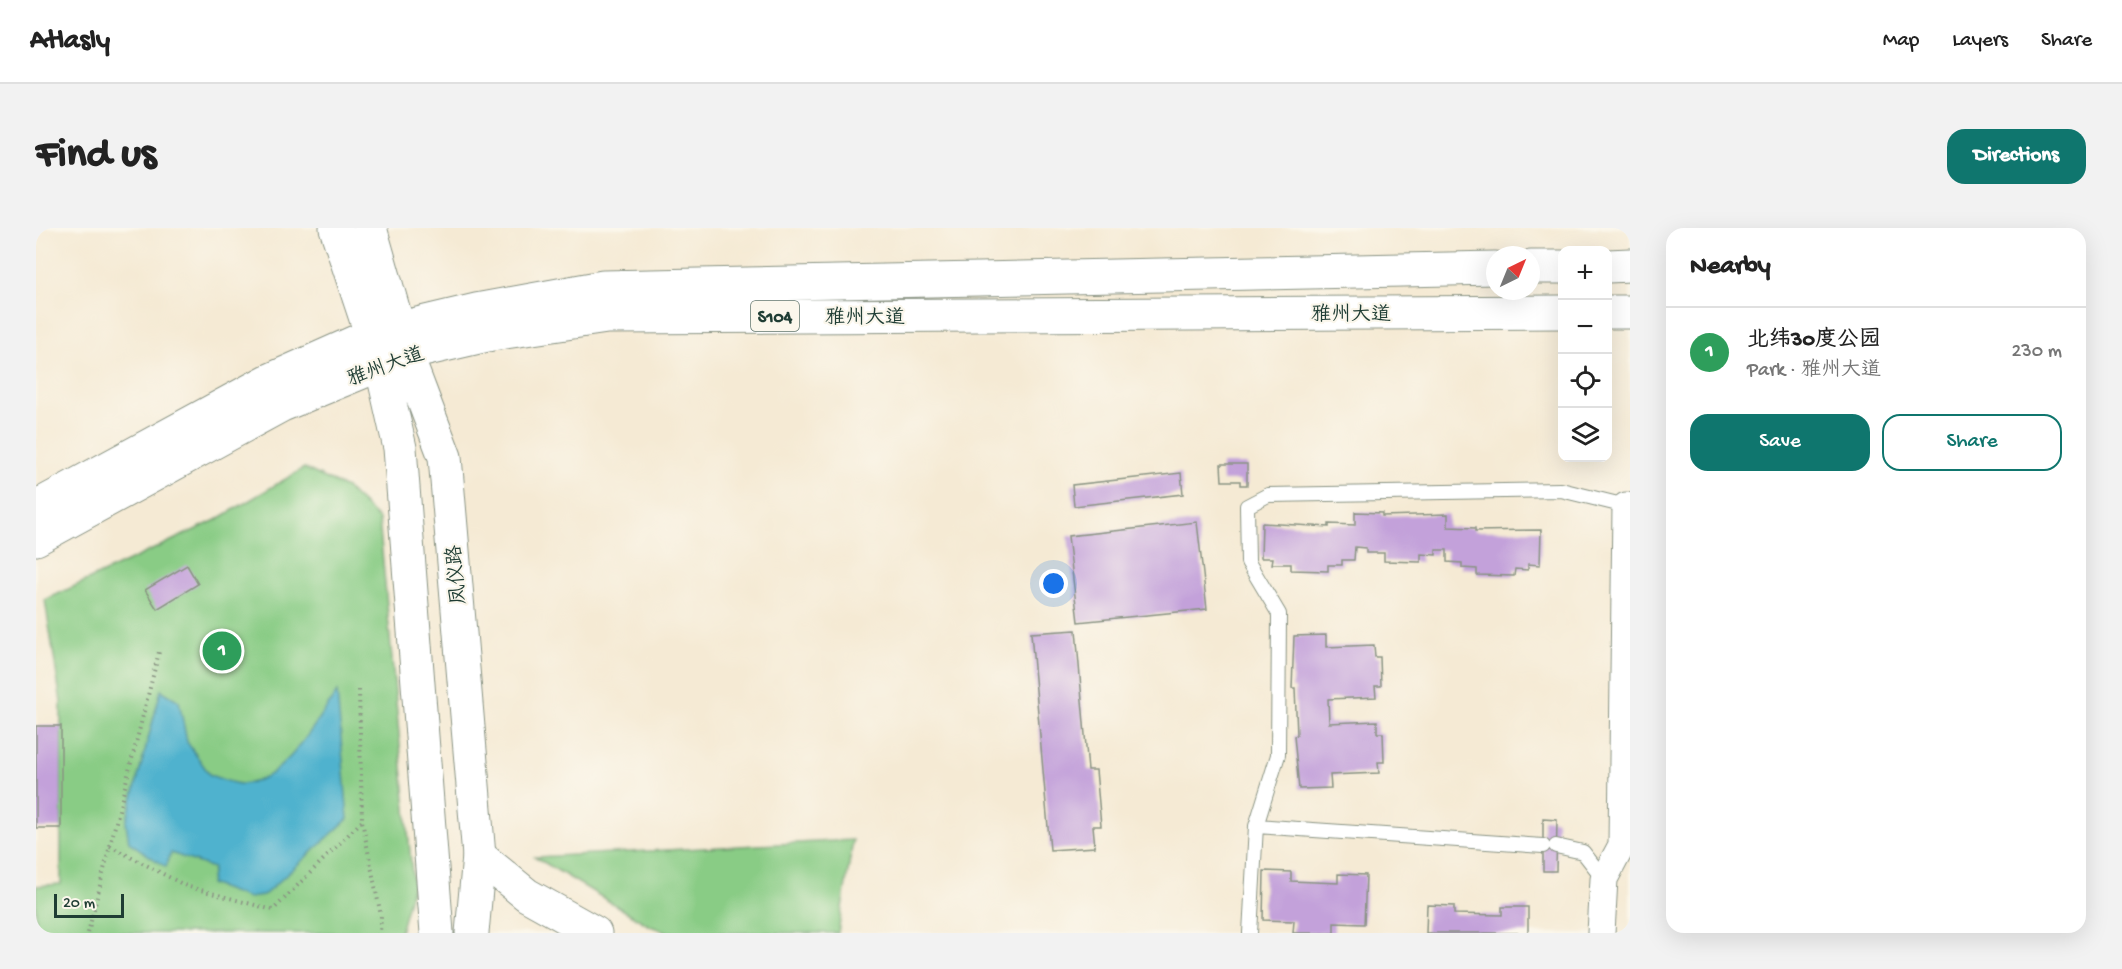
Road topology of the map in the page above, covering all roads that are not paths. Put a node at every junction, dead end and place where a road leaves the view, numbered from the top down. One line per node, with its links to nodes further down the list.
1 (336, 228): 11 (main road, 凤仪路)
2 (370, 228): 11 (main road, 凤仪路)
3 (1630, 265): 4 (main road)
4 (1612, 266)
5 (1540, 267): 6 (main road)
6 (1558, 267)
7 (1486, 268): 11 (main road, 雅州大道 / S104)
8 (1558, 312): 11 (main road, 雅州大道 / S104)
9 (1612, 312): 10 (main road)
10 (1630, 312)
11 (389, 345): 13 (main road, 雅州大道 / S104); 14 (main road, 雅州大道 / S104); 16 (main road, 凤仪路); 18 (main road, 凤仪路)
12 (1626, 506): 15 (lane); 17 (street)
13 (36, 507)
14 (36, 539)
15 (1256, 826): 17 (lane); 21 (lane)
16 (479, 856): 19 (main road, 凤仪路); 20 (main road)
17 (1604, 879): 22 (street)
18 (437, 933)
19 (472, 933)
20 (595, 933)
21 (1250, 933)
22 (1601, 933)

